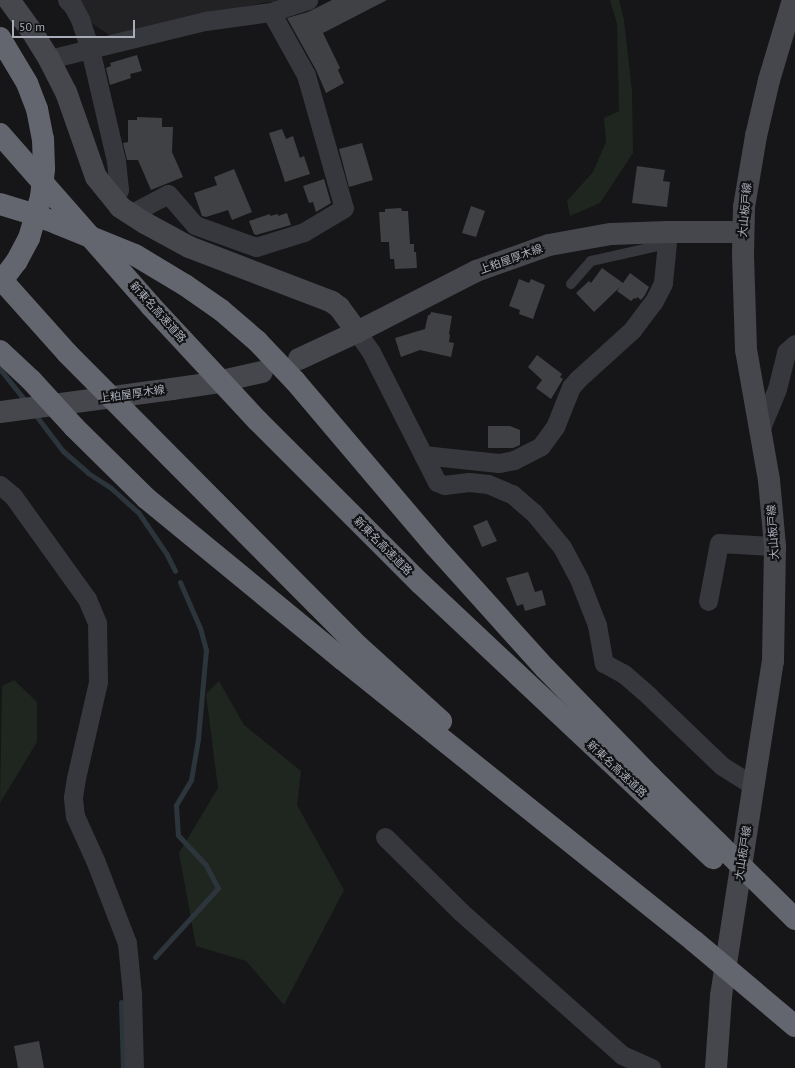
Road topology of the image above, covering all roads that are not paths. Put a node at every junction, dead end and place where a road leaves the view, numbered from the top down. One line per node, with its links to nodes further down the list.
1 (9, 0): 8 (main road)
2 (67, 0): 7 (street)
3 (308, 0): 5 (street)
4 (794, 1): 13 (main road, 大山板戸線)
5 (271, 12): 7 (street); 12 (street)
6 (0, 38): 16 (highway)
7 (90, 49): 8 (street); 10 (street)
8 (49, 59): 10 (main road)
9 (0, 134): 32 (highway, 新東名高速道路, bridge)
10 (111, 198): 12 (main road)
11 (0, 204): 32 (highway, bridge)
12 (130, 214): 18 (main road)
13 (742, 232): 14 (main road, 上粕屋厚木線); 24 (main road, 大山板戸線)
14 (667, 238): 17 (lane); 18 (main road, 上粕屋厚木線); 25 (street)
15 (0, 278): 29 (highway, bridge)
16 (0, 283)
17 (571, 284)
18 (357, 332): 21 (main road, 上粕屋厚木線); 25 (street)
19 (795, 344): 24 (street)
20 (0, 351): 29 (highway, bridge)
21 (299, 360)
22 (262, 372): 23 (main road, 上粕屋厚木線)
23 (0, 412)
24 (760, 430): 27 (main road, 大山板戸線)
25 (423, 455): 30 (street)
26 (0, 485): 36 (street)
27 (775, 546): 28 (street); 30 (main road, 大山板戸線)
28 (708, 601)
29 (350, 653): 35 (highway, bridge)
30 (754, 786): 38 (main road, 大山板戸線)
31 (385, 837): 37 (street)
32 (715, 850): 33 (highway, bridge); 34 (highway, 新東名高速道路)
33 (795, 919)
34 (795, 928)
35 (795, 1026)
36 (134, 1068)
37 (651, 1068)
38 (716, 1068)

